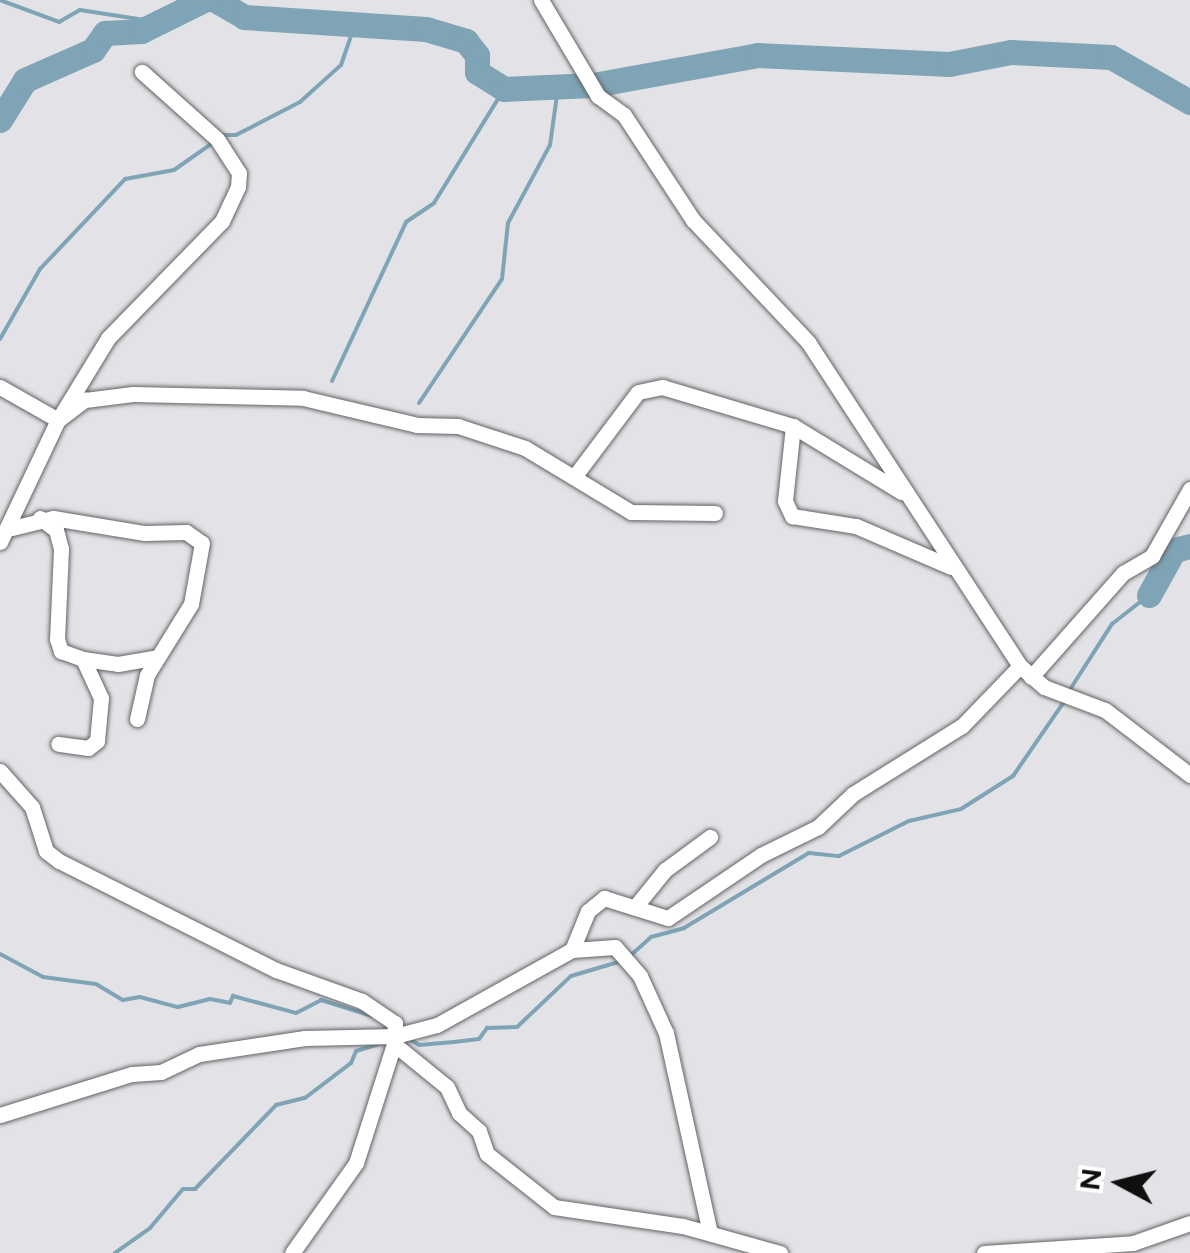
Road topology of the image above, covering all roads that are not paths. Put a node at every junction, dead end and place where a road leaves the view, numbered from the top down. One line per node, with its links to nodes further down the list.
1 (541, 0): 8 (street)
2 (142, 72): 4 (street)
3 (0, 387): 4 (street)
4 (58, 420): 6 (street); 11 (street)
5 (793, 426): 6 (street); 8 (street); 13 (street)
6 (574, 478): 9 (street)
7 (1190, 489): 16 (street)
8 (901, 492): 13 (street)
9 (715, 513)
10 (39, 517): 11 (street); 14 (street); 15 (street)
11 (12, 528): 12 (street)
12 (0, 542)
13 (951, 567): 16 (street)
14 (83, 658): 15 (street); 18 (street)
15 (158, 658): 17 (street)
16 (1025, 671): 20 (street); 22 (street)
17 (138, 719)
18 (58, 744)
19 (0, 771): 24 (street)
20 (1190, 775)
21 (710, 837): 22 (street)
22 (635, 907): 23 (street)
23 (572, 950): 24 (street); 27 (street)
24 (395, 1040): 25 (street); 27 (street); 28 (street)
25 (0, 1116)
26 (1190, 1223): 30 (street)
27 (710, 1234): 29 (street)
28 (292, 1253)
29 (780, 1253)
30 (984, 1253)

